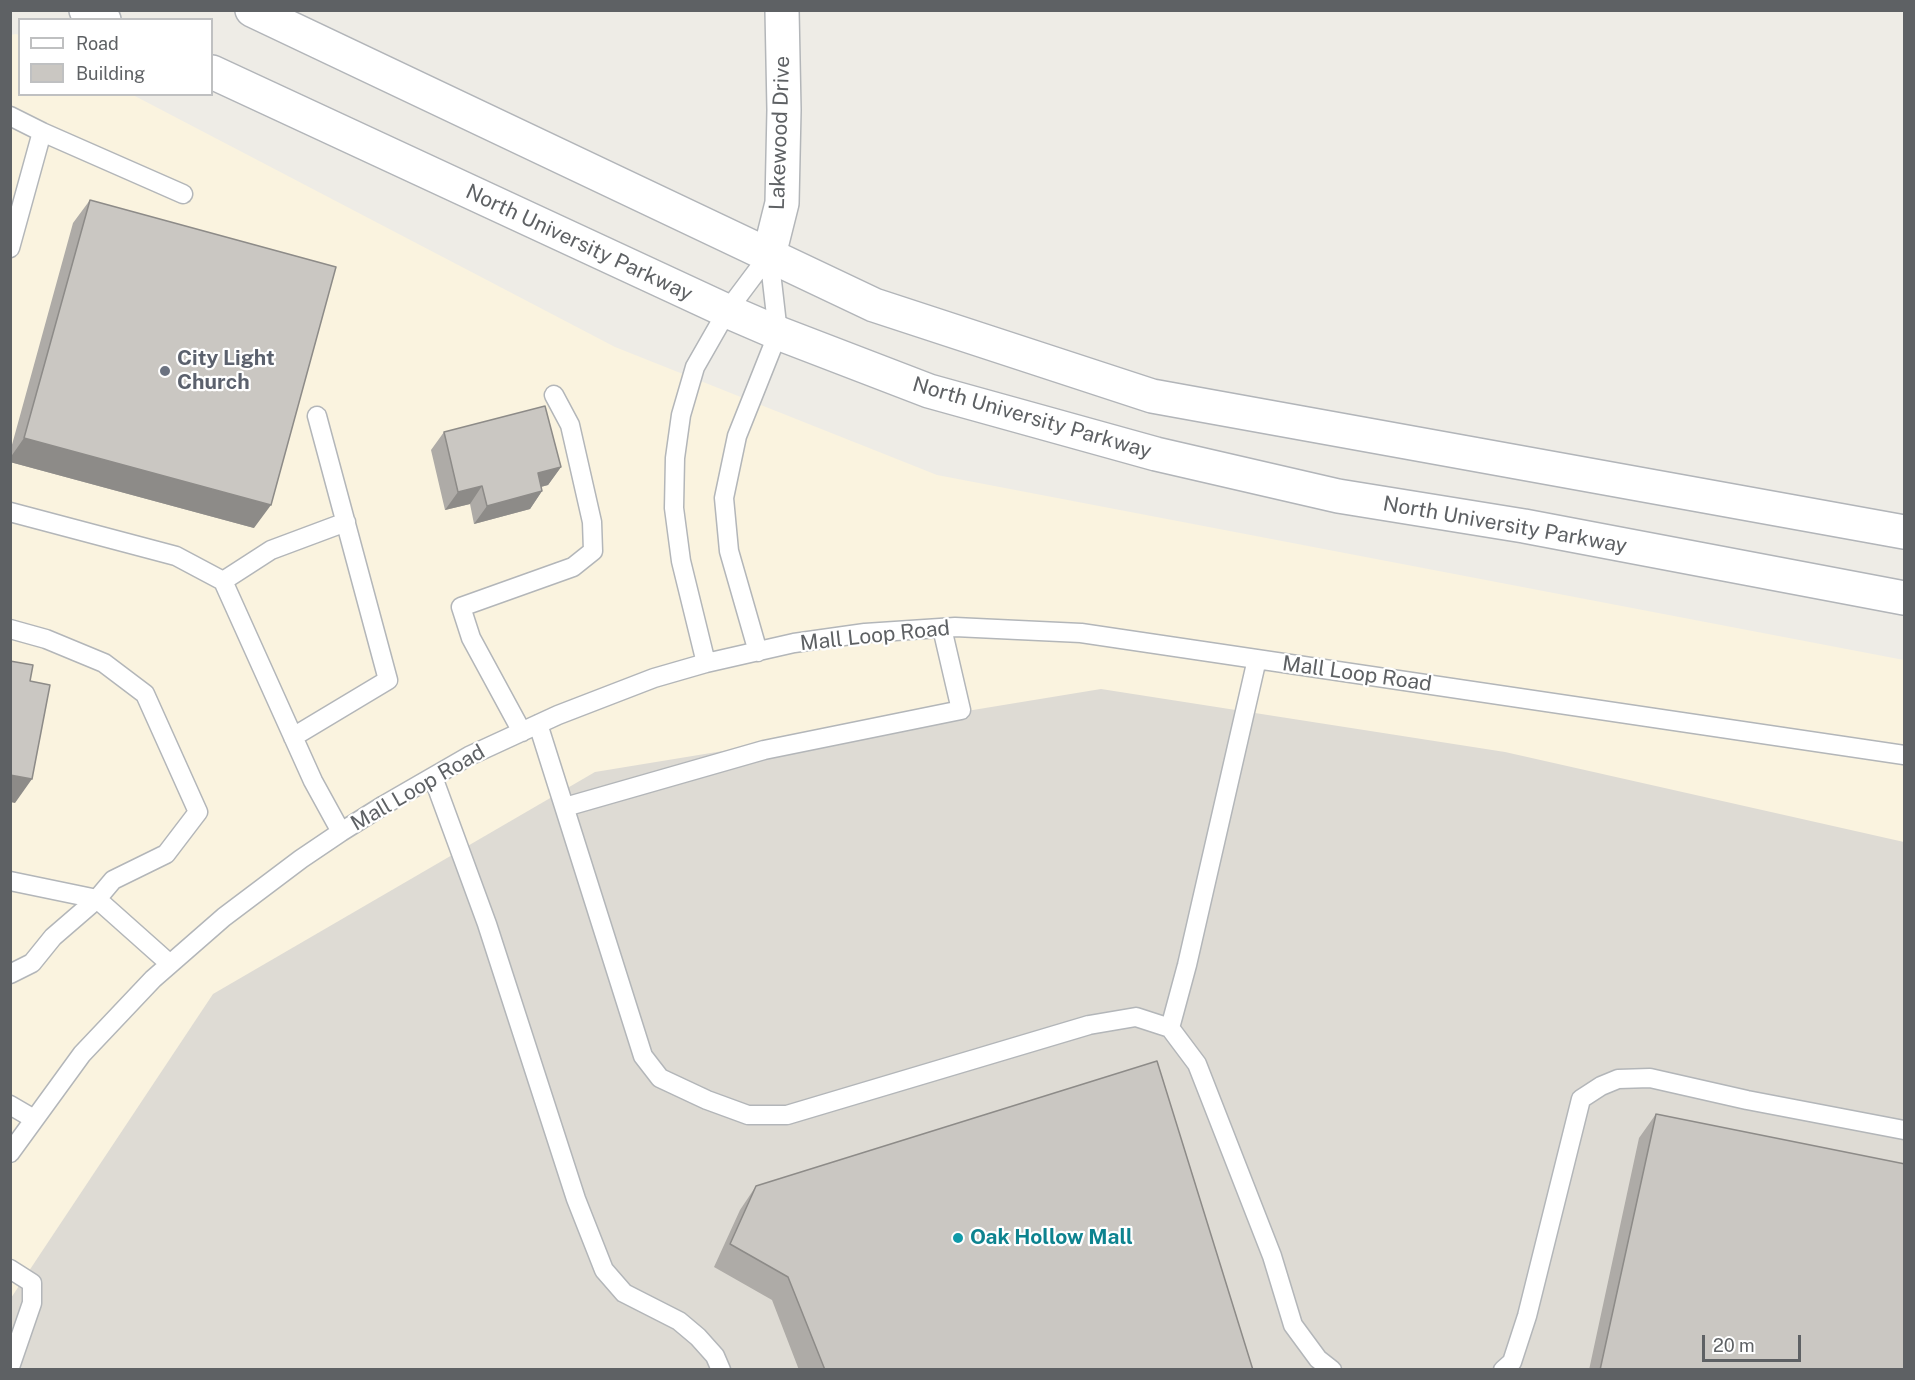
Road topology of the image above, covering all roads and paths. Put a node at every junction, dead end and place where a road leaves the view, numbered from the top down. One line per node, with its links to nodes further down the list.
1 (86, 10): 4 (main road)
2 (252, 10): 10 (main road)
3 (782, 10): 10 (main road, Lakewood Drive)
4 (100, 18)
5 (213, 72): 11 (main road, North University Parkway)
6 (10, 116): 7 (lane)
7 (42, 132): 8 (lane); 9 (lane)
8 (183, 194)
9 (10, 248)
10 (769, 255): 11 (lane); 12 (lane); 17 (main road)
11 (727, 311): 12 (main road, North University Parkway); 24 (lane)
12 (778, 333): 19 (main road, North University Parkway); 22 (lane)
13 (555, 395): 25 (lane)
14 (317, 416): 16 (lane)
15 (10, 512): 18 (lane)
16 (346, 522): 18 (lane); 26 (lane)
17 (1905, 532)
18 (223, 581): 26 (lane)
19 (1905, 598)
20 (942, 628): 22 (lane, Mall Loop Road); 23 (lane, Mall Loop Road); 29 (lane)
21 (10, 629): 32 (lane)
22 (758, 652): 24 (lane, Mall Loop Road)
23 (1257, 659): 27 (lane, Mall Loop Road); 35 (lane)
24 (706, 663): 25 (lane, Mall Loop Road)
25 (530, 728): 28 (lane, Mall Loop Road); 29 (lane)
26 (293, 737): 30 (lane)
27 (1905, 755)
28 (433, 777): 30 (lane, Mall Loop Road); 42 (lane)
29 (565, 807): 35 (lane)
30 (341, 832): 33 (lane, Mall Loop Road)
31 (10, 881): 32 (lane)
32 (97, 899): 33 (lane); 34 (lane)
33 (170, 964): 37 (lane, Mall Loop Road)
34 (10, 974)
35 (1170, 1028): 43 (lane)
36 (10, 1105): 37 (lane)
37 (34, 1119): 39 (lane, Mall Loop Road)
38 (1905, 1130): 44 (lane)
39 (10, 1153)
40 (10, 1269): 41 (lane)
41 (10, 1367)
42 (721, 1370)
43 (1332, 1370)
44 (1503, 1370)

